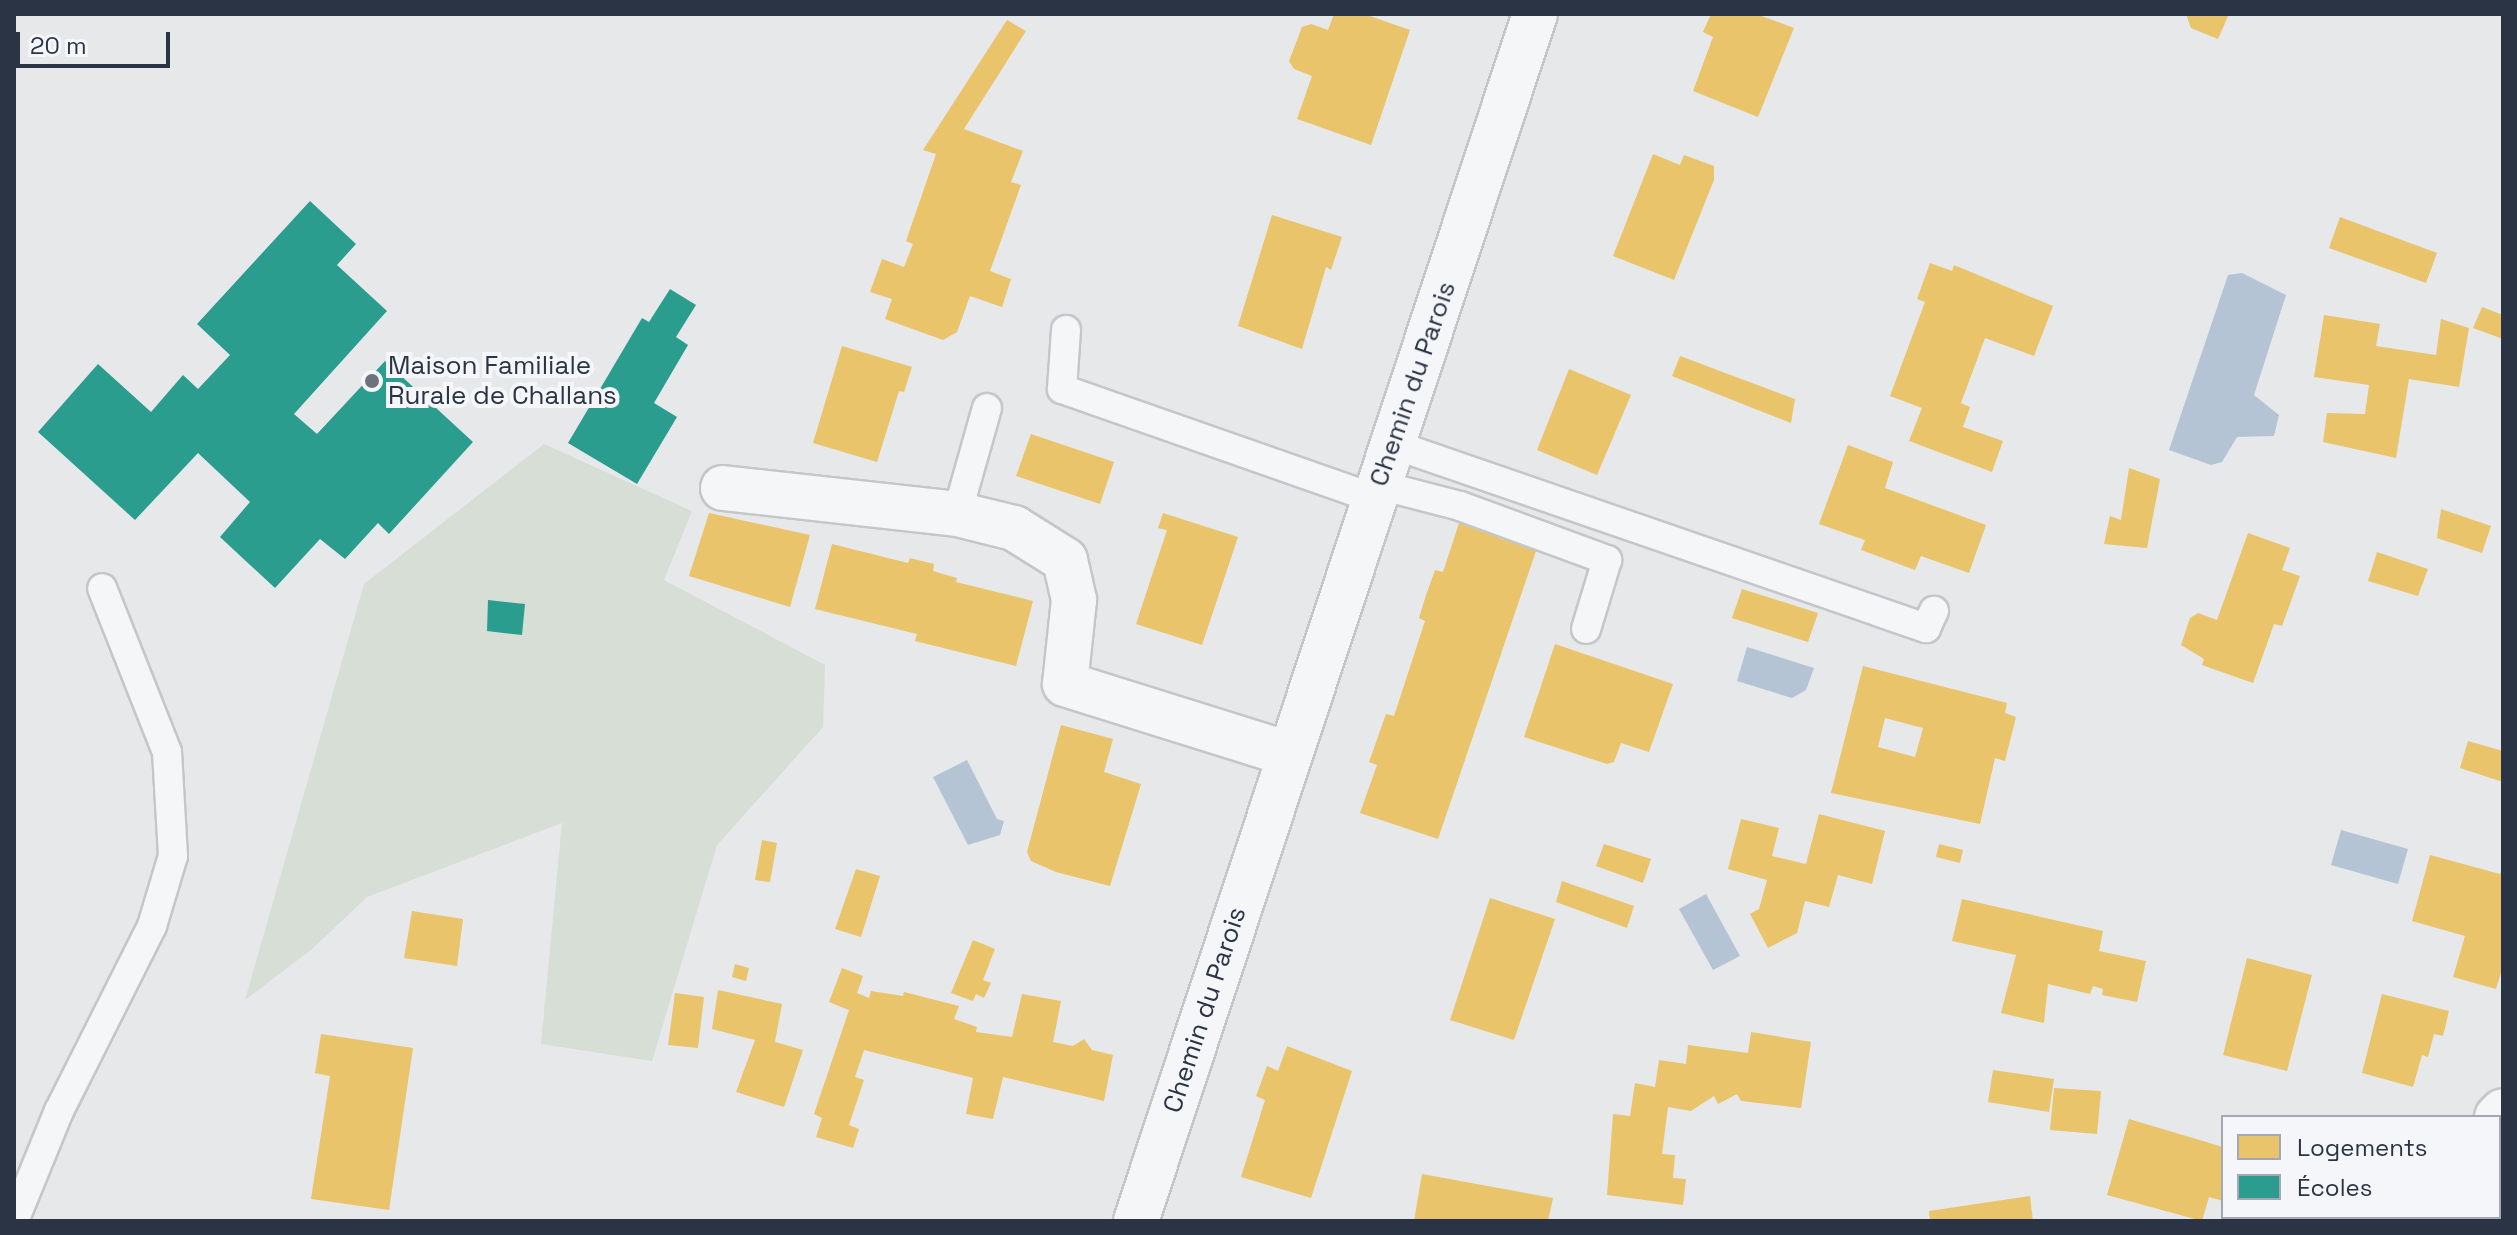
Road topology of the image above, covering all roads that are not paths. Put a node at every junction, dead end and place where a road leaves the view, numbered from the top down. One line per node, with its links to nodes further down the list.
1 (1535, 14): 4 (street, Chemin du Parois)
2 (1066, 330): 4 (lane)
3 (987, 408): 6 (lane)
4 (1383, 476): 8 (lane); 9 (lane); 10 (street, Chemin du Parois)
5 (723, 488): 6 (street)
6 (957, 514): 10 (street)
7 (102, 588): 11 (lane)
8 (1934, 611)
9 (1586, 629)
10 (1289, 754): 12 (street, Chemin du Parois)
11 (14, 1221)
12 (1136, 1221)

